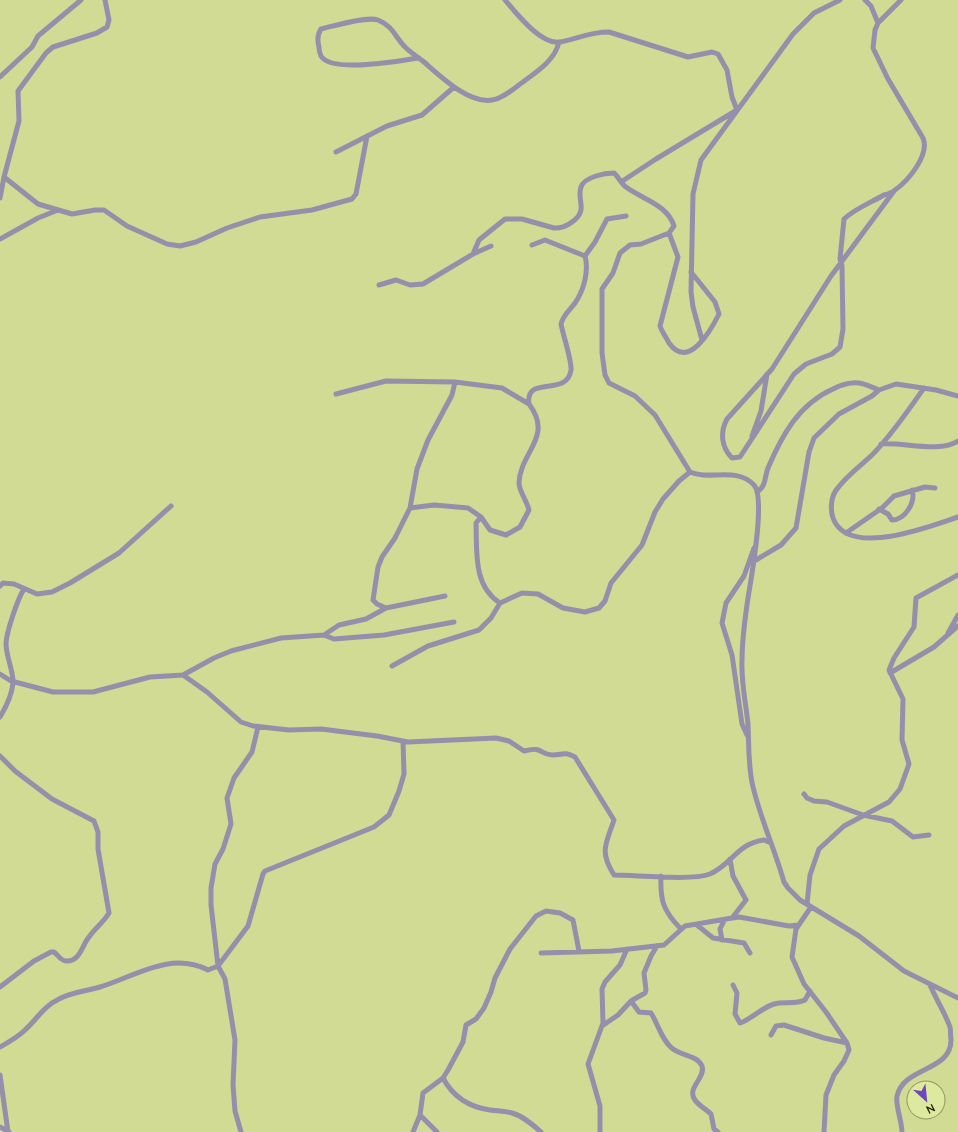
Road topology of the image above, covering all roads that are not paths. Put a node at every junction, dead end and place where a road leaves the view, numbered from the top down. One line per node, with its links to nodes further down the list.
1 (81, 0): 10 (street)
2 (105, 0): 15 (street)
3 (505, 0): 8 (street)
4 (840, 0): 12 (street)
5 (865, 0): 7 (street)
6 (901, 0): 7 (street)
7 (878, 23): 17 (street)
8 (559, 42): 11 (street); 12 (street)
9 (419, 58): 9 (street); 11 (street)
10 (0, 77)
11 (454, 87): 13 (street)
12 (737, 110): 16 (street); 28 (street)
13 (367, 136): 14 (street); 19 (street)
14 (336, 152)
15 (4, 177): 18 (street); 19 (street)
16 (621, 182): 21 (street); 25 (street)
17 (894, 191): 27 (street); 27 (street)
18 (0, 198)
19 (58, 210): 22 (street)
20 (626, 216): 26 (street)
21 (669, 233): 30 (street); 41 (street)
22 (0, 239)
23 (532, 245): 26 (street)
24 (491, 246): 25 (street)
25 (473, 254): 29 (street)
26 (585, 256): 37 (street)
27 (841, 262): 31 (street); 40 (street)
28 (691, 272): 30 (street); 30 (street)
29 (380, 285)
30 (702, 340)
31 (767, 373): 40 (street); 40 (street)
32 (455, 382): 35 (street); 37 (street); 46 (street)
33 (924, 388): 34 (street); 36 (street); 39 (street)
34 (879, 390): 44 (street); 52 (street)
35 (336, 394)
36 (958, 396)
37 (529, 404): 48 (street)
38 (958, 441): 39 (street)
39 (881, 444): 50 (street)
40 (749, 445)
41 (690, 472): 44 (street); 57 (street)
42 (935, 488): 43 (street)
43 (912, 490): 47 (street); 47 (street)
44 (757, 492): 51 (street)
45 (171, 506): 55 (street)
46 (410, 508): 48 (street); 58 (street)
47 (879, 509): 50 (street)
48 (481, 517): 57 (street)
49 (958, 517): 50 (street)
50 (846, 533)
51 (756, 542): 52 (street); 71 (street)
52 (756, 560): 71 (street)
53 (958, 575): 65 (street)
54 (0, 586): 55 (street)
55 (24, 589): 68 (street)
56 (445, 596): 58 (street)
57 (500, 603): 64 (street)
58 (386, 608): 62 (street)
59 (958, 615): 63 (street)
60 (454, 622): 62 (street)
61 (958, 626): 63 (street)
62 (324, 635): 67 (street)
63 (945, 638): 65 (street)
64 (392, 666)
65 (890, 673): 75 (street)
66 (0, 674): 68 (street)
67 (183, 675): 68 (street); 70 (street)
68 (14, 682): 69 (street)
69 (0, 717)
70 (258, 726): 72 (street); 92 (street)
71 (749, 740): 77 (street)
72 (403, 741): 79 (street); 92 (street)
73 (0, 756): 95 (street)
74 (804, 794): 75 (street)
75 (863, 815): 76 (street); 80 (street)
76 (929, 835)
77 (771, 843): 78 (street); 80 (street)
78 (730, 859): 79 (street); 81 (street)
79 (661, 876): 85 (street)
80 (809, 906): 84 (street); 94 (street)
81 (732, 918): 82 (street); 84 (street)
82 (724, 920): 83 (street); 86 (street)
83 (697, 925): 85 (street); 86 (street)
84 (798, 925): 96 (street)
85 (681, 929): 87 (street)
86 (722, 940): 91 (street)
87 (657, 946): 88 (street); 98 (street)
88 (627, 949): 89 (street); 99 (street)
89 (579, 951): 90 (street); 104 (street)
90 (541, 953)
91 (750, 953)
92 (218, 966): 102 (street); 108 (street)
93 (733, 985): 96 (street)
94 (930, 985): 97 (street); 115 (street)
95 (0, 987)
96 (810, 991): 101 (street)
97 (958, 998)
98 (631, 1001): 99 (street); 113 (street)
99 (602, 1026): 112 (street)
100 (771, 1035): 101 (street)
101 (847, 1043): 114 (street)
102 (0, 1047)
103 (0, 1075): 107 (street)
104 (443, 1078): 105 (street); 111 (street)
105 (420, 1115): 109 (street); 110 (street)
106 (0, 1127): 107 (street)
107 (9, 1131)
108 (241, 1132)
109 (413, 1132)
110 (437, 1132)
111 (541, 1132)
112 (600, 1132)
113 (718, 1132)
114 (824, 1132)
115 (902, 1132)

